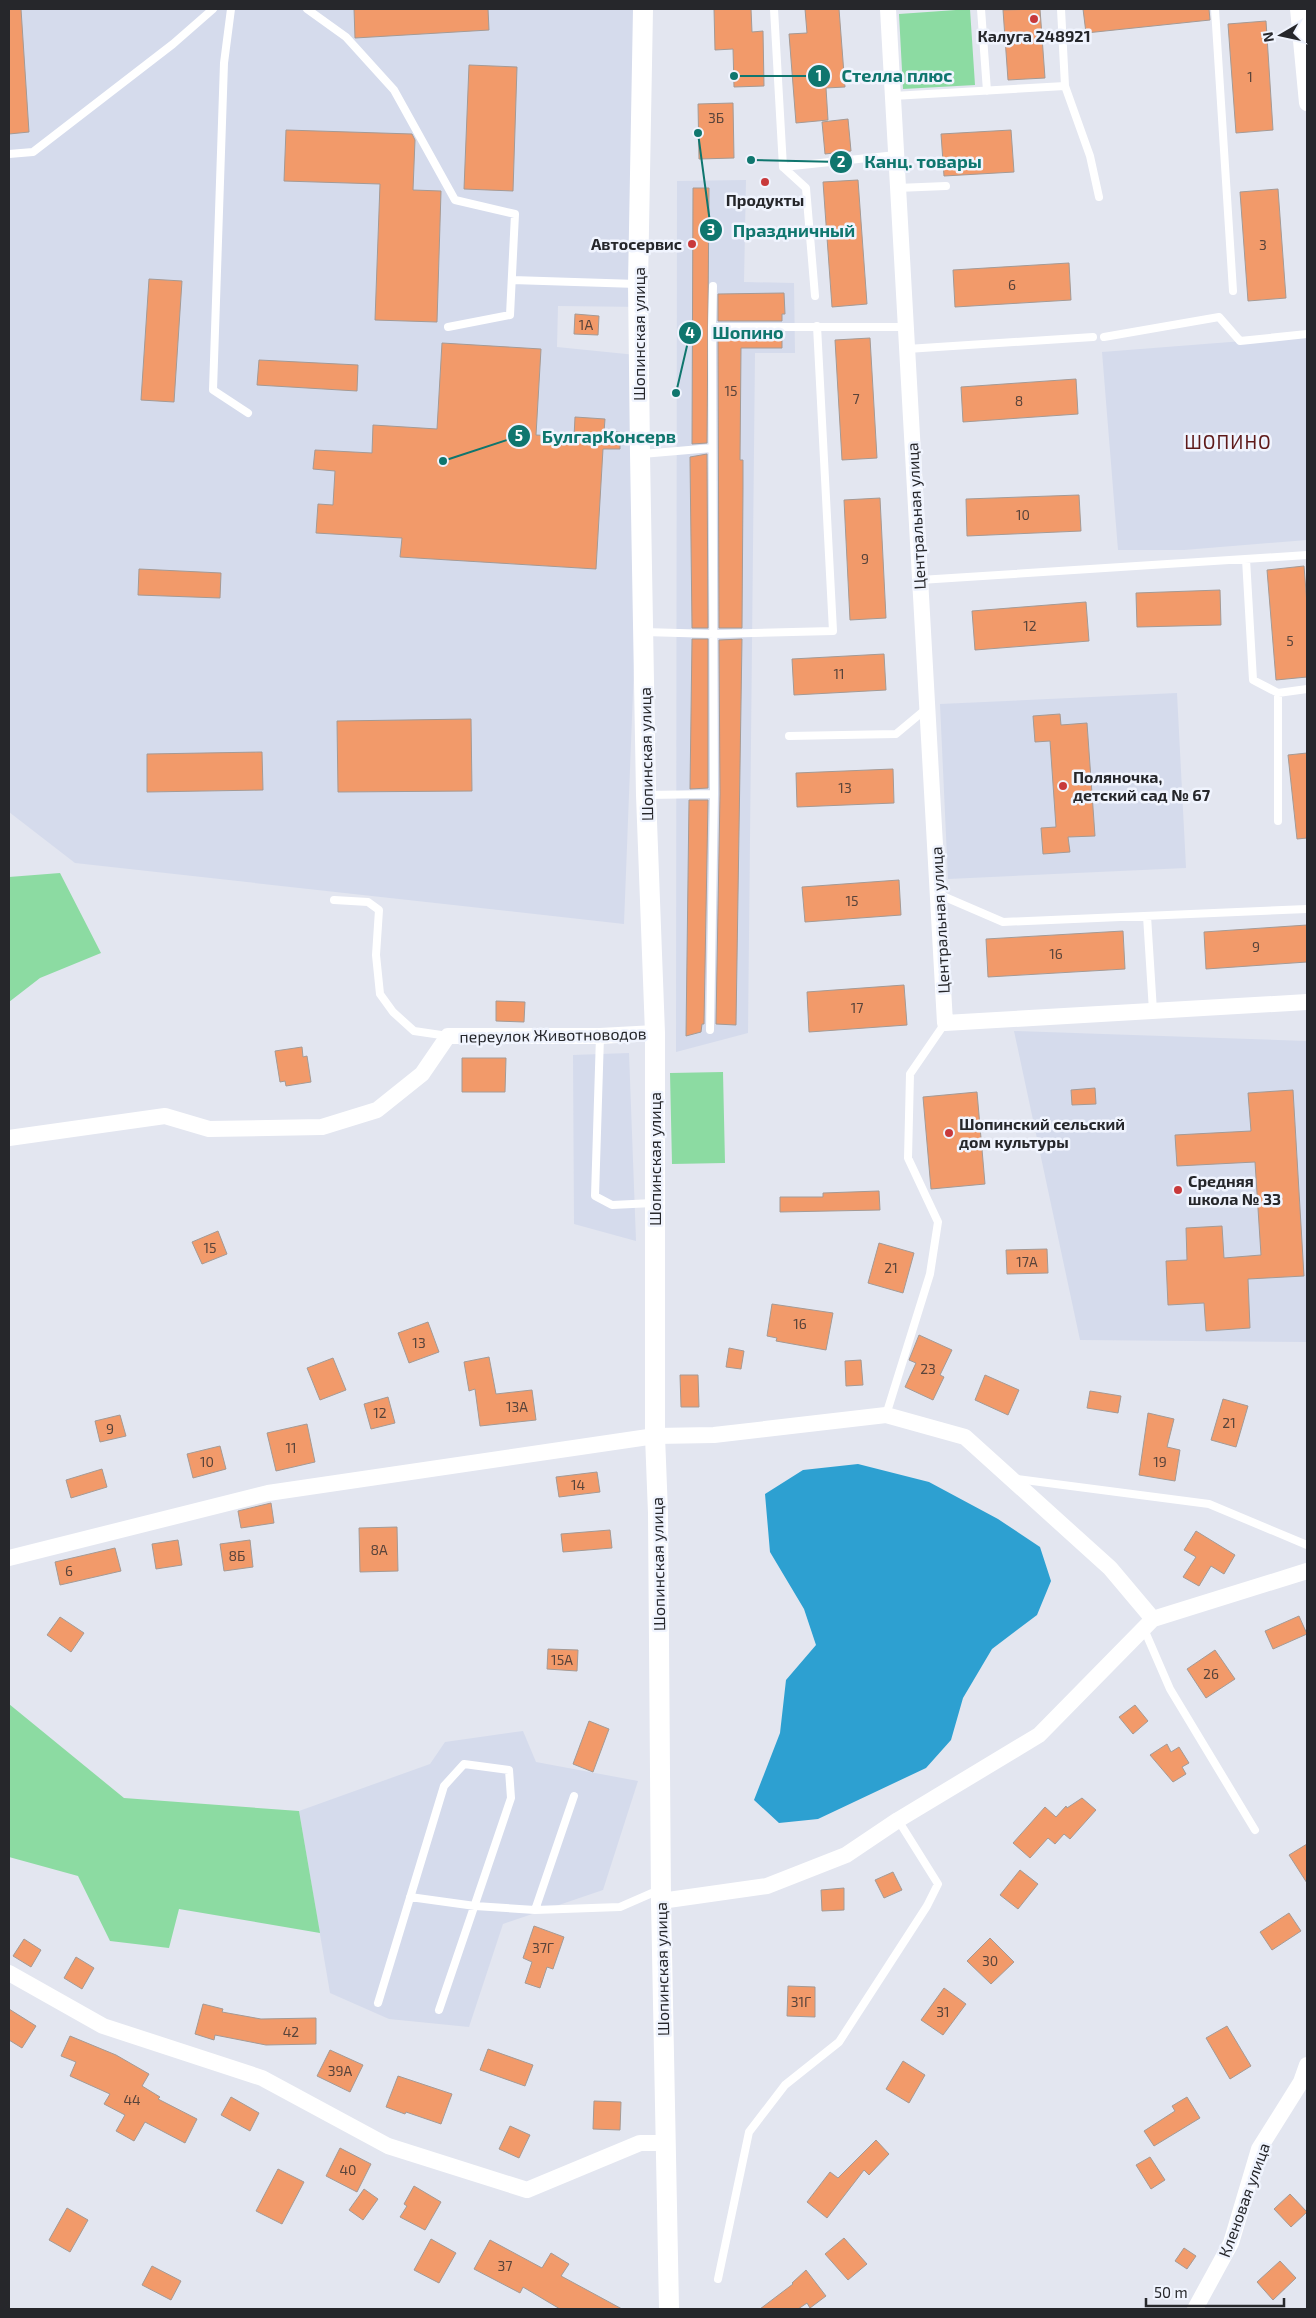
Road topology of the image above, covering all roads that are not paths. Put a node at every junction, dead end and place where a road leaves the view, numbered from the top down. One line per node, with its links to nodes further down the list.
1 (213, 9): 15 (lane)
2 (231, 9): 34 (lane)
3 (307, 9): 21 (lane)
4 (643, 9): 22 (street, Шопинская улица)
5 (774, 9): 17 (lane)
6 (888, 9): 13 (street, Центральная улица)
7 (981, 9): 12 (lane)
8 (1061, 9): 11 (lane)
9 (1215, 9): 24 (lane)
10 (1298, 9): 14 (street)
11 (1065, 86): 12 (lane); 20 (lane)
12 (987, 91): 13 (lane)
13 (893, 96): 16 (street, Центральная улица)
14 (1307, 104)
15 (9, 154)
16 (896, 155): 17 (lane); 19 (street, Центральная улица)
17 (783, 167): 25 (lane)
18 (946, 186): 19 (lane)
19 (897, 188): 29 (street, Центральная улица)
20 (1100, 198)
21 (512, 280): 22 (lane); 27 (lane)
22 (638, 284): 36 (street, Шопинская улица)
23 (713, 286): 28 (lane)
24 (1233, 290)
25 (815, 296)
26 (817, 326): 28 (lane); 29 (lane); 41 (lane)
27 (448, 327)
28 (712, 327): 35 (lane)
29 (906, 327): 33 (street, Центральная улица)
30 (1307, 334): 32 (lane)
31 (1093, 336): 33 (lane)
32 (1104, 337)
33 (907, 349): 39 (street, Центральная улица)
34 (248, 413)
35 (712, 448): 36 (lane); 41 (lane)
36 (640, 454): 40 (street, Шопинская улица)
37 (1307, 555): 38 (lane)
38 (1246, 559): 39 (lane); 43 (lane)
39 (920, 580): 44 (street, Центральная улица)
40 (644, 632): 41 (lane); 47 (street, Шопинская улица)
41 (714, 634): 46 (lane)
42 (1307, 689): 43 (lane)
43 (1278, 693): 48 (lane)
44 (927, 707): 45 (lane); 49 (street, Центральная улица)
45 (789, 736)
46 (714, 794): 47 (lane); 56 (lane)
47 (646, 795): 57 (street, Шопинская улица)
48 (1278, 821)
49 (938, 894): 52 (lane); 55 (street, Центральная улица)
50 (334, 900): 58 (lane)
51 (1307, 909): 52 (lane)
52 (1147, 916): 54 (lane)
53 (1307, 1002): 54 (street)
54 (1153, 1011): 55 (street)
55 (945, 1023): 62 (lane)
56 (710, 1030)
57 (655, 1033): 59 (street, переулок Животноводов); 61 (street, Шопинская улица)
58 (448, 1036): 59 (street, переулок Животноводов); 60 (street, переулок Животноводов)
59 (600, 1036): 61 (lane)
60 (9, 1138)
61 (655, 1203): 63 (street, Шопинская улица)
62 (886, 1415): 63 (street); 64 (street)
63 (655, 1436): 66 (street); 72 (street, Шопинская улица)
64 (1011, 1479): 65 (lane); 68 (street)
65 (1307, 1545)
66 (9, 1558)
67 (1307, 1571): 68 (street)
68 (1148, 1624): 70 (street); 71 (lane)
69 (574, 1796): 75 (lane)
70 (898, 1820): 72 (street); 81 (lane)
71 (1255, 1830)
72 (661, 1895): 75 (lane); 80 (street, Шопинская улица)
73 (410, 1897): 74 (lane); 74 (lane); 77 (lane)
74 (475, 1906): 75 (lane); 78 (lane)
75 (536, 1910)
76 (9, 1973): 80 (street)
77 (378, 2003)
78 (439, 2010)
79 (1307, 2065): 83 (street, Кленовая улица)
80 (665, 2143): 82 (street, Шопинская улица)
81 (718, 2279)
82 (669, 2309)
83 (1195, 2309)

